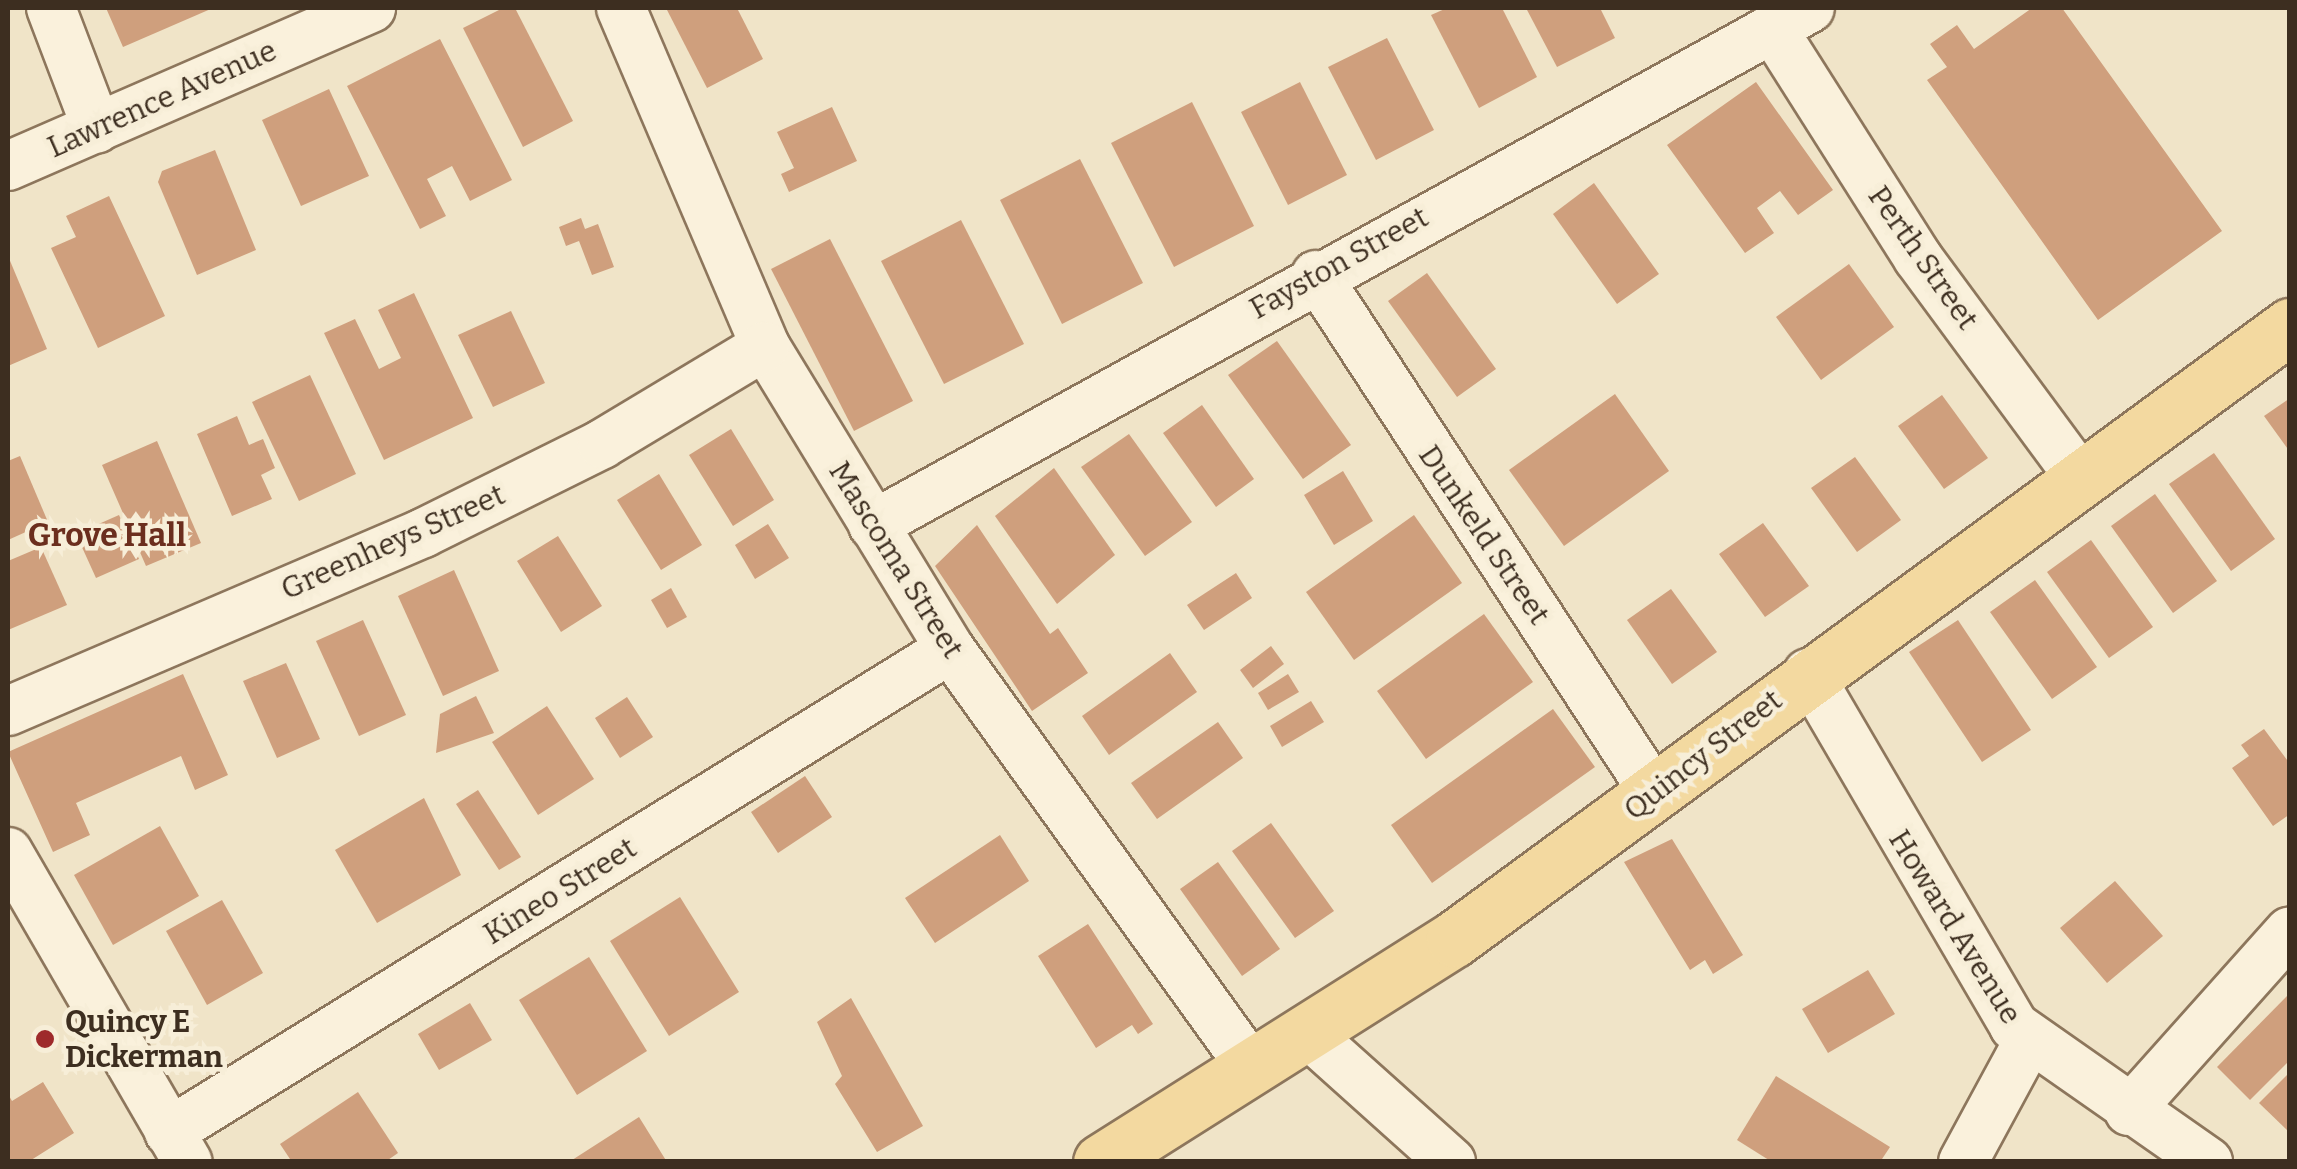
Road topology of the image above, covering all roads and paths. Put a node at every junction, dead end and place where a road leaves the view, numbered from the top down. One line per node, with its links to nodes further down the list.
1 (50, 8): 5 (street)
2 (371, 8): 5 (street, Lawrence Avenue)
3 (620, 8): 9 (street, Mascoma Street)
4 (1791, 18): 7 (street, Fayston Street); 10 (street, Perth Street)
5 (98, 128): 6 (street, Lawrence Avenue)
6 (8, 166)
7 (1316, 274): 11 (street, Fayston Street); 15 (street, Dunkeld Street)
8 (2290, 326): 10 (main road, Quincy Street)
9 (765, 346): 11 (street, Mascoma Street); 14 (street, Greenheys Street)
10 (2083, 482): 13 (main road, Quincy Street)
11 (873, 525): 12 (street, Mascoma Street)
12 (950, 649): 20 (street, Mascoma Street); 22 (street, Kineo Street)
13 (1808, 673): 15 (main road, Quincy Street); 19 (street, Howard Avenue)
14 (8, 712)
15 (1655, 794): 18 (main road, Quincy Street)
16 (8, 852): 22 (street)
17 (2290, 931): 21 (street)
18 (1306, 1032): 20 (main road, Quincy Street); 24 (street)
19 (2028, 1042): 21 (street, Howard Avenue); 25 (street)
20 (1251, 1067): 23 (main road, Quincy Street)
21 (2130, 1111): 26 (street, Howard Avenue)
22 (178, 1147)
23 (1101, 1162)
24 (1451, 1162)
25 (1963, 1162)
26 (2208, 1162)

